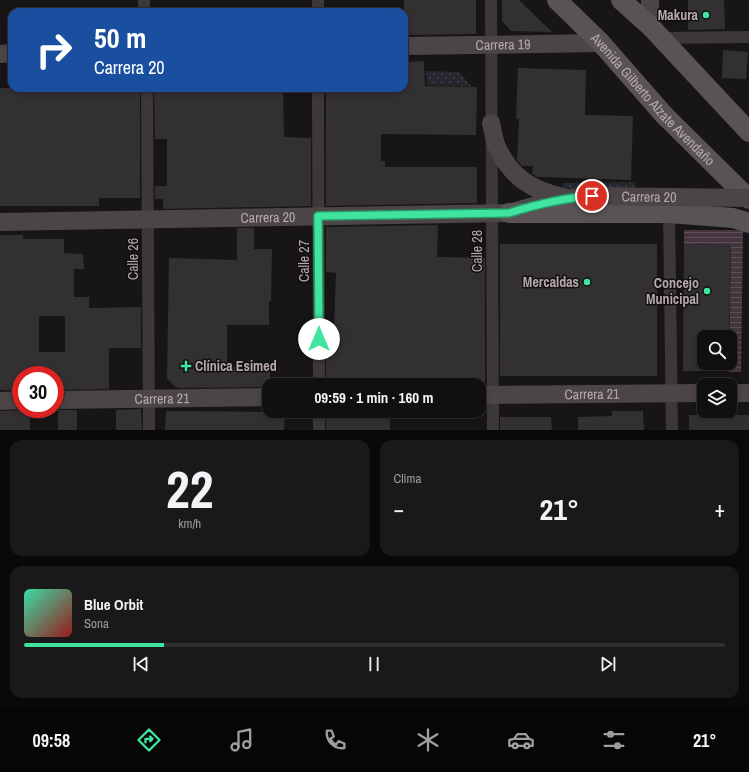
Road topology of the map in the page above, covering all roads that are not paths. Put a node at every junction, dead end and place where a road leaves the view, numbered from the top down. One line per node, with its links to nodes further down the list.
1 (491, 0): 8 (street, Calle 28)
2 (557, 0): 7 (main road, Avenida Gilberto Alzate Avendaño)
3 (621, 0): 5 (main road)
4 (650, 0): 5 (main road)
5 (656, 32): 6 (street); 13 (main road)
6 (749, 38)
7 (601, 43): 8 (main road, Carrera 19); 15 (main road, Avenida Gilberto Alzate Avendaño)
8 (491, 45): 9 (main road, Carrera 19); 12 (street, Calle 28)
9 (408, 46)
10 (147, 92): 19 (street, Calle 26)
11 (318, 92): 18 (street, Calle 27)
12 (491, 123): 14 (main road); 16 (street, Calle 28)
13 (749, 132)
14 (568, 198): 15 (main road, Carrera 20, bridge); 16 (main road, Carrera 20)
15 (749, 199)
16 (500, 213): 17 (main road); 18 (main road, Carrera 20); 27 (street, Calle 28)
17 (669, 213): 21 (main road); 23 (street)
18 (318, 216): 19 (main road, Carrera 20); 22 (street, Calle 27)
19 (148, 219): 20 (main road, Carrera 20); 29 (street, Calle 26)
20 (0, 222)
21 (749, 223)
22 (319, 378)
23 (672, 393): 24 (main road, Carrera 21); 27 (main road, Carrera 21); 37 (street)
24 (697, 393)
25 (737, 393): 26 (main road)
26 (749, 393)
27 (486, 395): 36 (street, Calle 28)
28 (262, 397): 29 (main road, Carrera 21)
29 (149, 398): 31 (main road, Carrera 21); 34 (street, Calle 26)
30 (12, 400): 32 (main road)
31 (64, 400)
32 (0, 401)
33 (319, 418): 35 (street)
34 (149, 430)
35 (319, 430)
36 (493, 430)
37 (672, 430)

